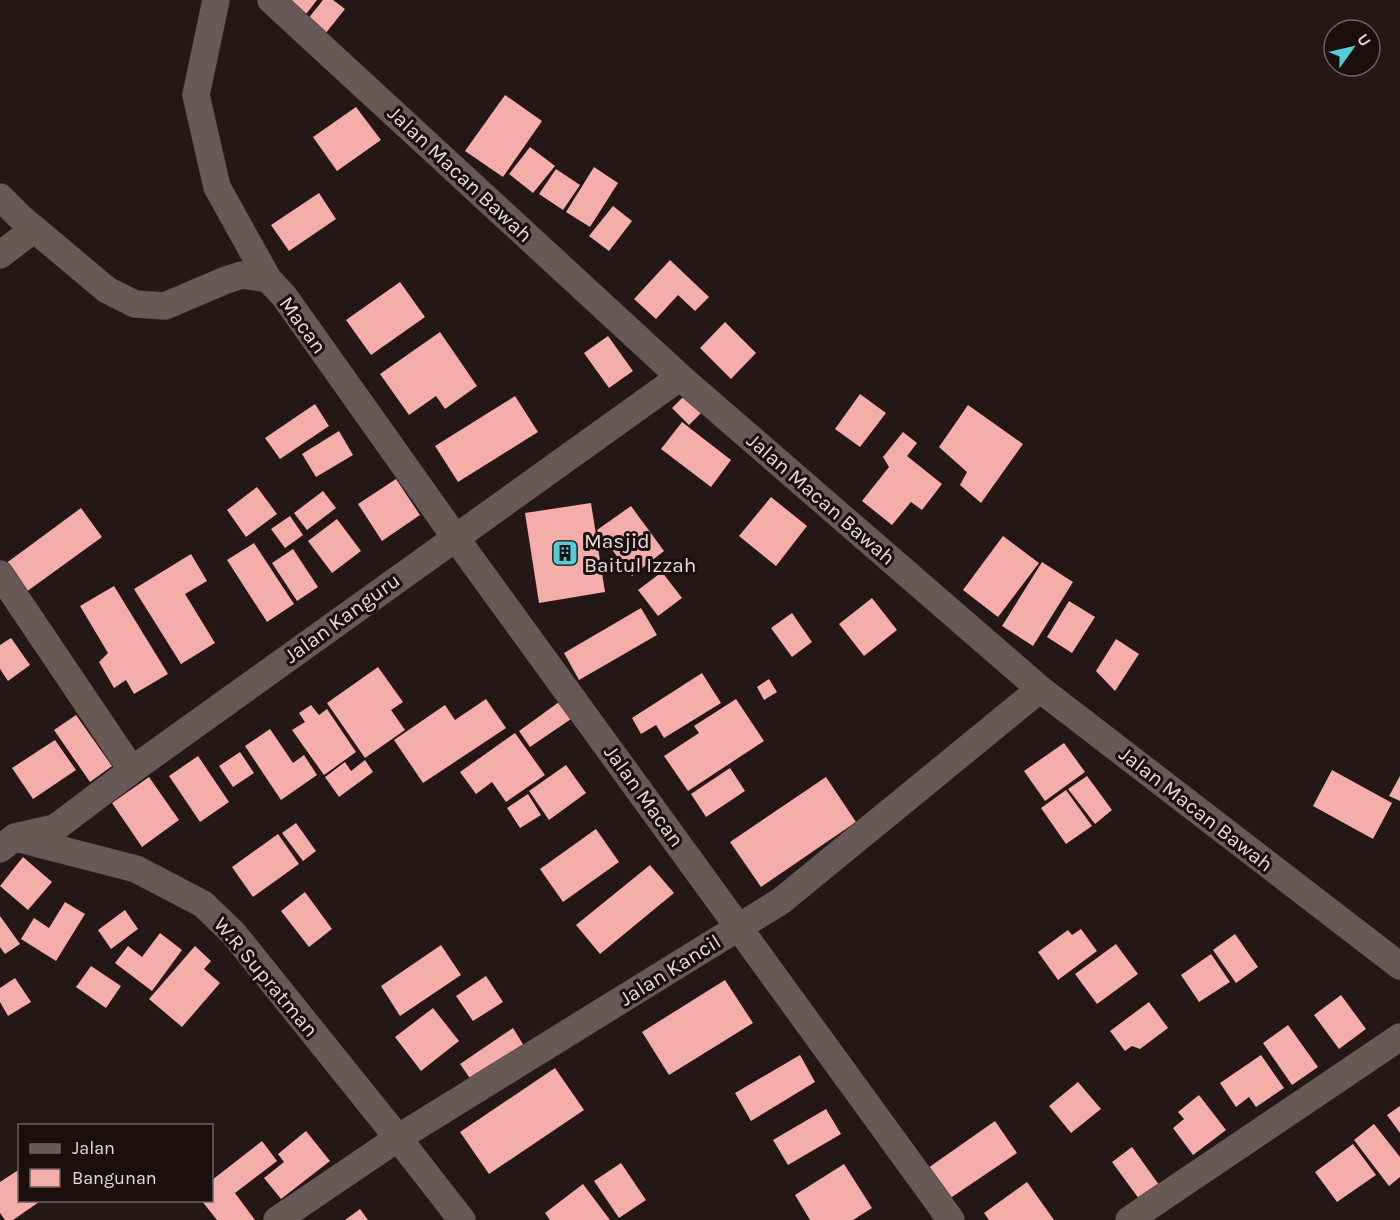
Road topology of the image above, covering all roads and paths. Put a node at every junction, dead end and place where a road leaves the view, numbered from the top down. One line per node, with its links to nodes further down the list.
1 (216, 0): 6 (street, Macan)
2 (271, 0): 8 (street, Jalan Macan Bawah)
3 (0, 197): 4 (street)
4 (34, 229): 5 (street); 6 (street)
5 (0, 255)
6 (268, 279): 7 (street, Macan)
7 (337, 372): 9 (street, Jalan Macan)
8 (680, 377): 9 (street, Jalan Kanguru); 11 (street, Jalan Macan Bawah)
9 (454, 537): 12 (street, Jalan Kanguru); 14 (street, Jalan Macan)
10 (0, 574): 12 (street)
11 (1040, 689): 14 (street, Jalan Kancil); 15 (street, Jalan Macan Bawah)
12 (132, 770): 13 (street, Jalan Kanguru)
13 (5, 840): 17 (street, W.R Supratman)
14 (740, 927): 17 (street, Jalan Kancil); 20 (street, Jalan Macan)
15 (1400, 966)
16 (1400, 1037): 21 (street)
17 (398, 1138): 18 (street, Jalan Kancil); 19 (street, W.R Supratman)
18 (277, 1220)
19 (462, 1220)
20 (951, 1220)
21 (1129, 1220)

